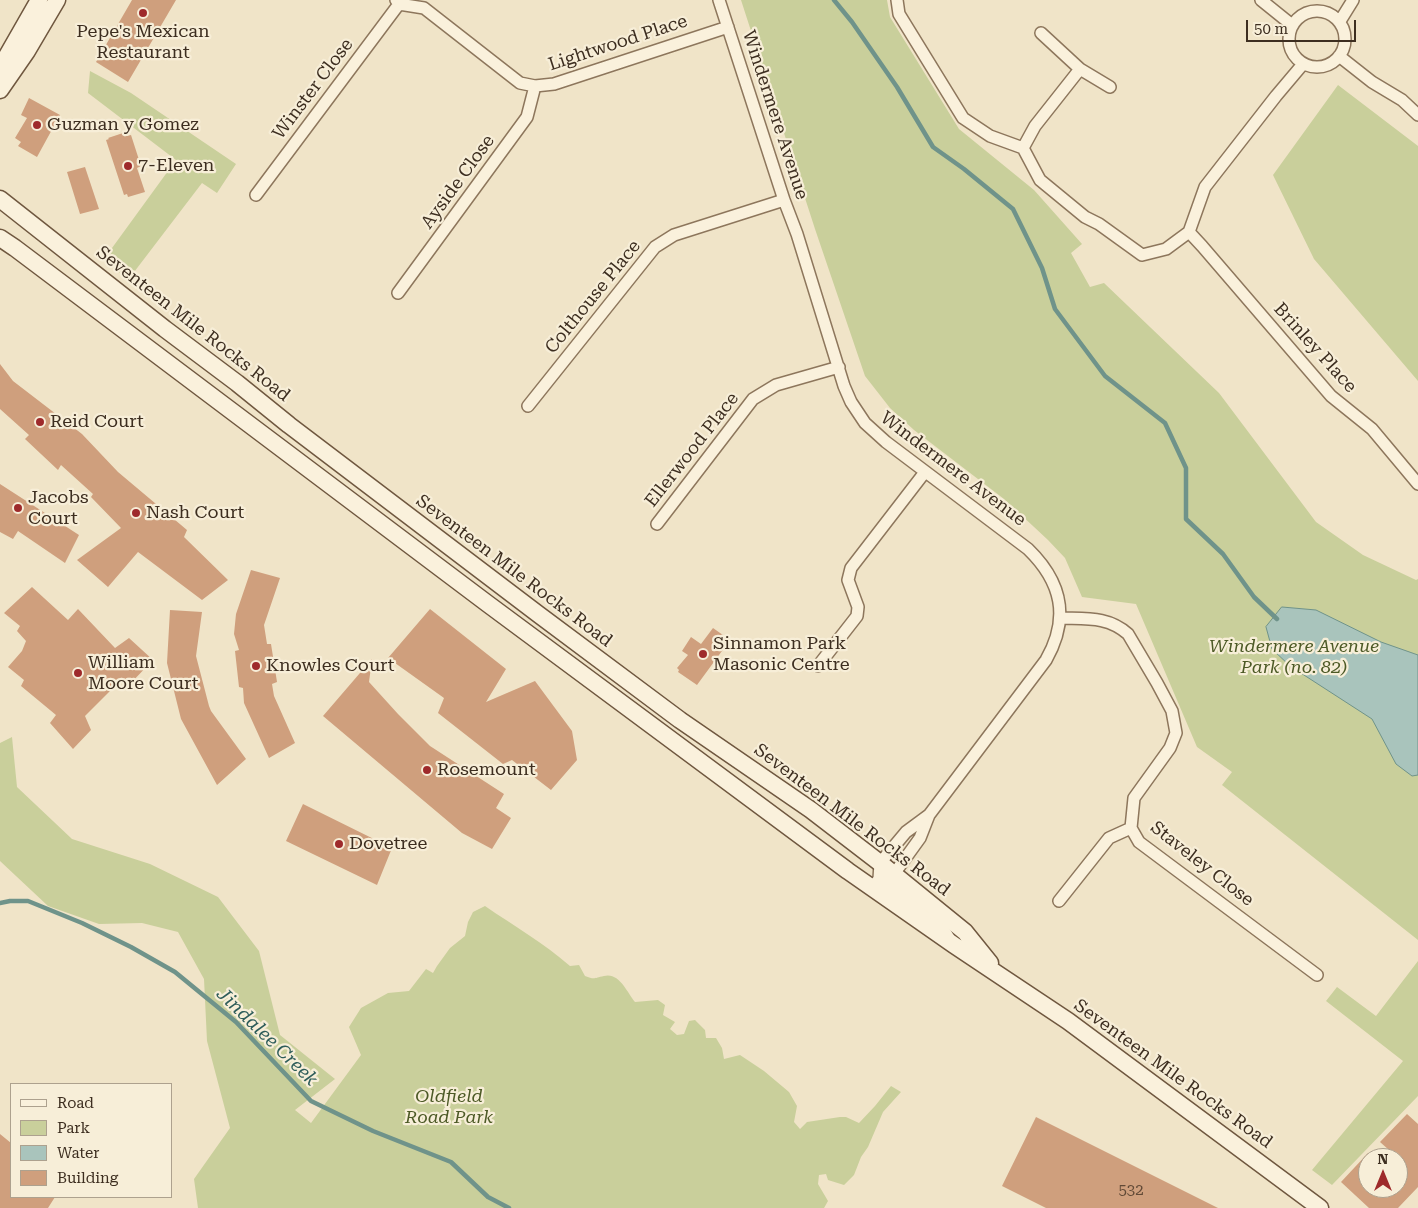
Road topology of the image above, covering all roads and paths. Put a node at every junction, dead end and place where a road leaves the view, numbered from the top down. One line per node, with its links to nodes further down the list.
1 (38, 0): 14 (main road)
2 (57, 0): 18 (main road)
3 (719, 0): 10 (street, Windermere Avenue)
4 (897, 0): 20 (street)
5 (1261, 0): 9 (street)
6 (1353, 0): 8 (street)
7 (398, 2): 16 (street, Lightwood Place); 21 (street, Winster Close)
8 (1340, 21): 9 (street); 12 (street)
9 (1292, 25): 13 (street)
10 (728, 27): 16 (street, Lightwood Place); 23 (street, Windermere Avenue)
11 (1041, 33): 15 (street)
12 (1339, 56): 13 (street); 19 (street)
13 (1304, 64): 24 (street)
14 (0, 68)
15 (1080, 69): 17 (street); 20 (street)
16 (536, 86): 26 (street, Ayside Close)
17 (1110, 87)
18 (0, 90)
19 (1418, 115)
20 (1023, 148): 24 (street)
21 (256, 195)
22 (0, 199): 36 (main road, Seventeen Mile Rocks Road)
23 (784, 200): 27 (street, Windermere Avenue); 28 (street, Colthouse Place)
24 (1189, 232): 30 (street, Brinley Place)
25 (0, 238): 36 (main road, Seventeen Mile Rocks Road)
26 (398, 293)
27 (839, 367): 29 (street, Windermere Avenue); 31 (street, Ellerwood Place)
28 (528, 406)
29 (925, 472): 32 (street, Windermere Avenue); 33 (street)
30 (1418, 484)
31 (657, 524)
32 (1060, 618): 34 (street, Windermere Avenue); 35 (street, Staveley Close)
33 (818, 666)
34 (929, 815): 36 (street); 36 (street)
35 (1131, 828): 37 (street); 38 (street, Staveley Close)
36 (881, 876): 39 (main road, Seventeen Mile Rocks Road); 39 (main road, Seventeen Mile Rocks Road)
37 (1059, 901)
38 (1317, 975)
39 (1000, 976): 40 (main road, Seventeen Mile Rocks Road)
40 (1320, 1208)

